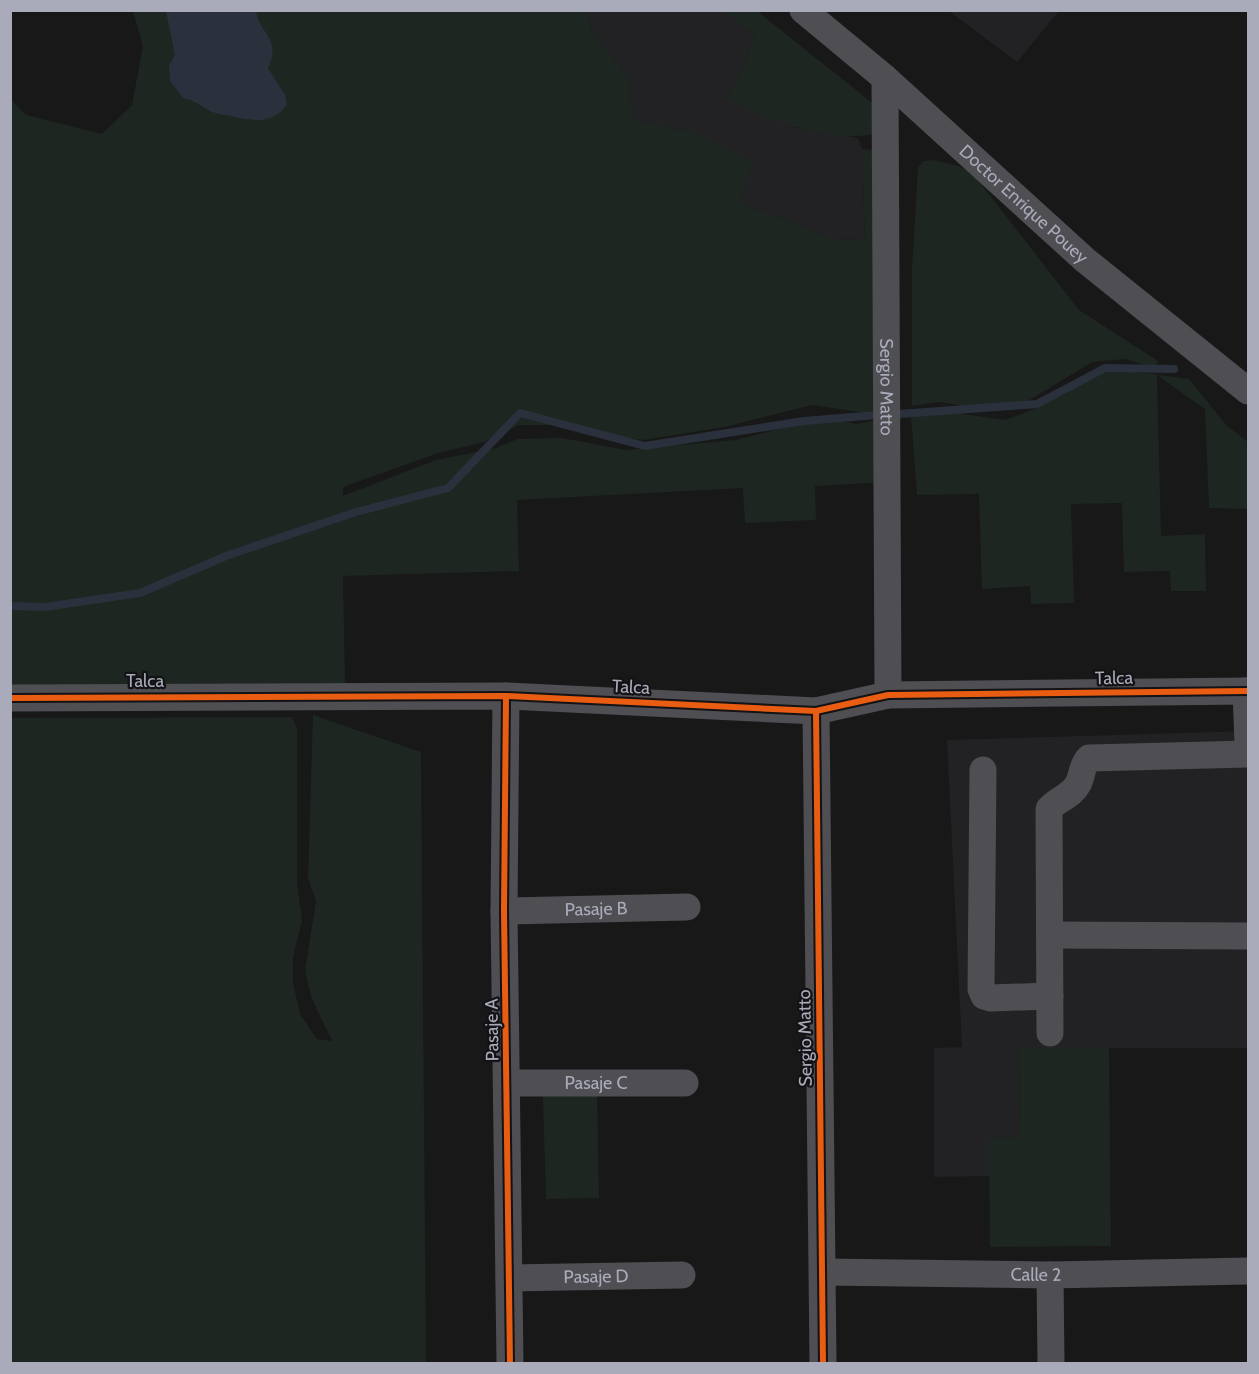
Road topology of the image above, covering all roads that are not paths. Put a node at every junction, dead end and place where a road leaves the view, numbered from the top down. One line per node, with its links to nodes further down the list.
1 (803, 10): 2 (street, Doctor Enrique Pouey)
2 (885, 78): 3 (street, Doctor Enrique Pouey); 5 (street, Sergio Matto)
3 (1247, 388)
4 (1247, 691): 5 (street, Talca); 9 (street)
5 (888, 695): 8 (street, Talca)
6 (506, 696): 7 (street, Talca); 8 (street, Talca); 13 (street, Pasaje A)
7 (10, 698)
8 (816, 711): 21 (street, Sergio Matto)
9 (1248, 744)
10 (1248, 754): 14 (street)
11 (983, 770): 16 (street)
12 (687, 907): 13 (street, Pasaje B)
13 (504, 911): 18 (street, Pasaje A)
14 (1050, 935): 15 (street); 16 (street)
15 (1248, 936)
16 (1050, 996): 17 (street)
17 (1050, 1033)
18 (508, 1083): 19 (street, Pasaje C); 24 (street, Pasaje A)
19 (685, 1083)
20 (1248, 1271): 23 (street, Calle 2)
21 (823, 1272): 23 (street, Calle 2); 26 (street, Sergio Matto)
22 (681, 1275): 24 (street, Pasaje D)
23 (1050, 1275): 27 (street)
24 (509, 1278): 25 (street, Pasaje A)
25 (510, 1364)
26 (823, 1364)
27 (1051, 1364)

